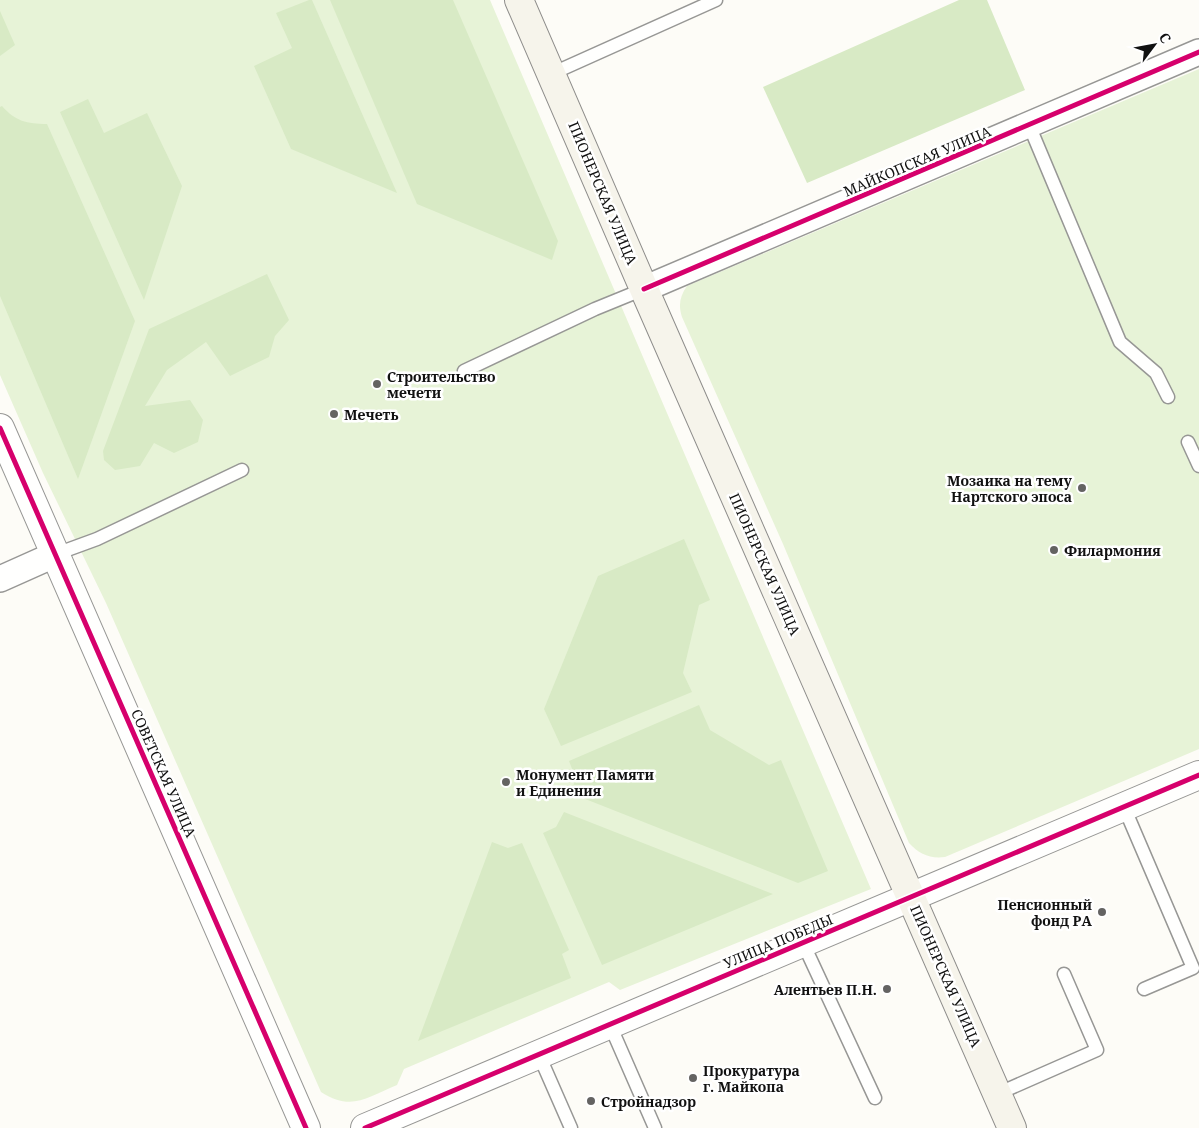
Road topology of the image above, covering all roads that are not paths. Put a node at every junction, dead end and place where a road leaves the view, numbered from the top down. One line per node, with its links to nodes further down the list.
1 (520, 0): 4 (main road, ПИОНЕРСКАЯ УЛИЦА)
2 (716, 0): 4 (lane)
3 (1199, 52): 5 (street, МАЙКОПСКАЯ УЛИЦА)
4 (551, 74): 6 (main road, ПИОНЕРСКАЯ УЛИЦА)
5 (1029, 125): 6 (street, МАЙКОПСКАЯ УЛИЦА); 8 (lane)
6 (644, 289): 7 (lane); 17 (main road, ПИОНЕРСКАЯ УЛИЦА)
7 (464, 371)
8 (1168, 397)
9 (0, 428): 13 (street, СОВЕТСКАЯ УЛИЦА)
10 (1188, 442): 11 (lane)
11 (1199, 466)
12 (242, 470): 13 (lane)
13 (56, 554): 14 (street); 25 (street, СОВЕТСКАЯ УЛИЦА)
14 (0, 578)
15 (1197, 782): 16 (street, УЛИЦА ПОБЕДЫ)
16 (1124, 807): 17 (street, УЛИЦА ПОБЕДЫ); 20 (lane)
17 (911, 897): 18 (street, УЛИЦА ПОБЕДЫ); 23 (main road, ПИОНЕРСКАЯ УЛИЦА)
18 (803, 942): 21 (street, УЛИЦА ПОБЕДЫ); 24 (lane)
19 (1064, 974): 23 (lane)
20 (1144, 989)
21 (610, 1024): 22 (street, УЛИЦА ПОБЕДЫ); 28 (lane)
22 (539, 1055): 26 (street, УЛИЦА ПОБЕДЫ); 27 (lane)
23 (997, 1094): 29 (main road, ПИОНЕРСКАЯ УЛИЦА)
24 (875, 1098)
25 (306, 1128)
26 (365, 1128)
27 (572, 1128)
28 (655, 1128)
29 (1012, 1128)

